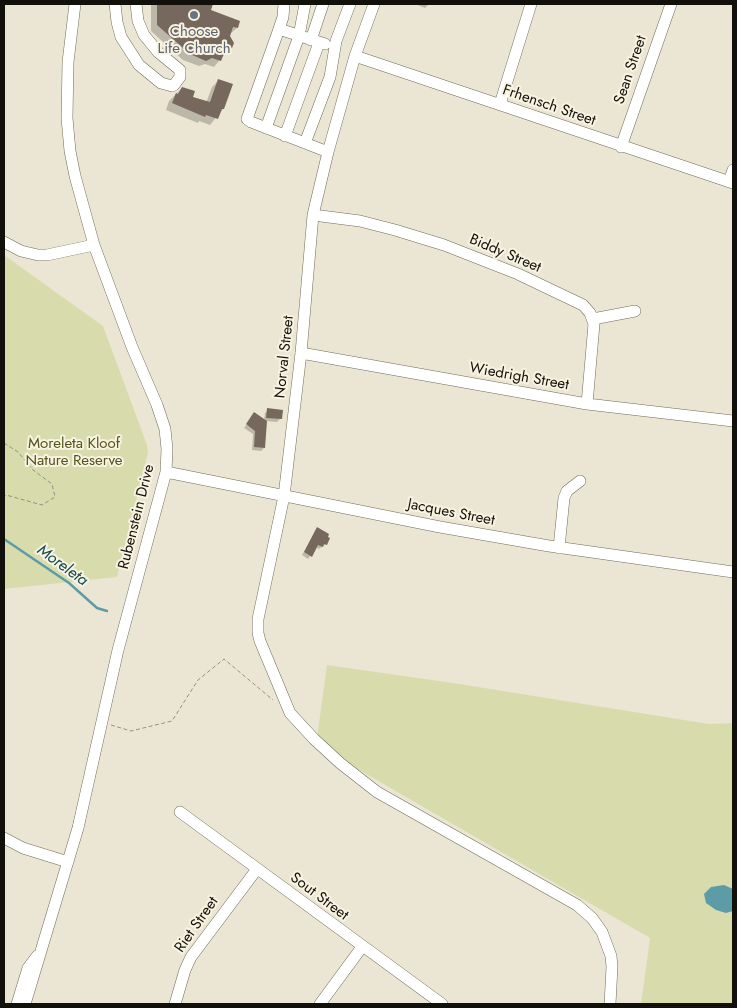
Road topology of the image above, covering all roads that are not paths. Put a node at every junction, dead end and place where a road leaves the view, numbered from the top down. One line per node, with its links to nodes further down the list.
1 (75, 4): 26 (street, Rubenstein Drive)
2 (115, 4): 3 (street)
3 (136, 4)
4 (284, 4): 11 (street)
5 (305, 4): 12 (street)
6 (324, 4): 13 (street)
7 (350, 4): 14 (street)
8 (374, 4): 15 (street, Norval Street)
9 (531, 4): 16 (street)
10 (671, 4): 20 (street, Sean Street)
11 (279, 29): 12 (street); 17 (street)
12 (299, 36): 13 (street); 17 (street)
13 (315, 41): 14 (street); 18 (street)
14 (335, 47): 19 (street)
15 (354, 56): 16 (street, Frhensch Street); 21 (street, Norval Street)
16 (500, 104): 20 (street, Frhensch Street)
17 (266, 128): 18 (street)
18 (285, 136): 19 (street)
19 (305, 143): 21 (street)
20 (621, 147): 23 (street, Frhensch Street)
21 (328, 152): 24 (street, Norval Street)
22 (733, 170): 23 (street)
23 (731, 183)
24 (313, 215): 28 (street, Biddy Street); 29 (street, Norval Street)
25 (4, 242): 26 (street)
26 (94, 245): 32 (street, Rubenstein Drive)
27 (635, 311): 28 (street)
28 (593, 319): 30 (street)
29 (301, 353): 30 (street, Wiedrigh Street); 34 (street, Norval Street)
30 (587, 404): 31 (street, Wiedrigh Street)
31 (733, 422)
32 (166, 472): 34 (street, Jacques Street); 39 (street, Rubenstein Drive)
33 (580, 481): 35 (street)
34 (284, 496): 35 (street, Jacques Street); 48 (street, Norval Street)
35 (559, 548): 36 (street, Jacques Street)
36 (733, 572)
37 (180, 812): 40 (street, Sout Street)
38 (4, 838): 39 (street)
39 (68, 862): 42 (street, Rubenstein Drive)
40 (256, 869): 41 (street, Sout Street); 45 (street, Riet Street)
41 (362, 947): 46 (street); 47 (street, Sout Street)
42 (40, 952): 43 (street, Rubenstein Drive); 44 (street, Rubenstein Drive)
43 (17, 1004)
44 (25, 1004)
45 (176, 1004)
46 (320, 1004)
47 (442, 1004)
48 (610, 1004)

